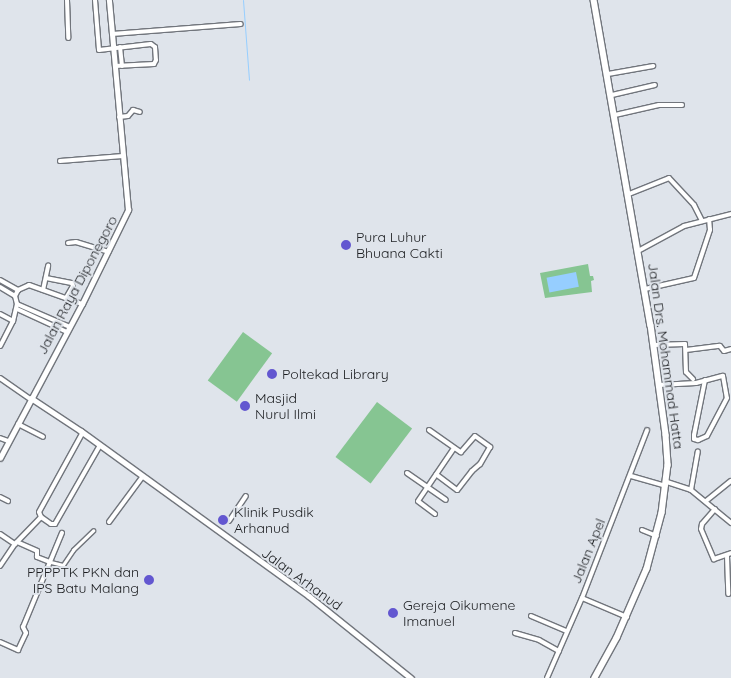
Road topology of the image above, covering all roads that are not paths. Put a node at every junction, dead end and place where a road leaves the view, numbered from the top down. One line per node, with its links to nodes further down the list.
1 (67, 0): 7 (street)
2 (95, 0): 9 (street)
3 (110, 0): 6 (street, Jalan Raya Diponegoro)
4 (594, 0): 13 (main road, Jalan Drs. Mohammad Hatta)
5 (241, 24): 6 (street)
6 (112, 34): 9 (street, Jalan Raya Diponegoro)
7 (68, 38)
8 (120, 47): 9 (street); 11 (street); 11 (street)
9 (114, 48): 10 (street, Jalan Raya Diponegoro)
10 (115, 66): 11 (street); 19 (street, Jalan Raya Diponegoro)
11 (122, 66)
12 (653, 66): 13 (street)
13 (608, 74): 15 (main road, Jalan Drs. Mohammad Hatta)
14 (655, 85): 15 (street)
15 (612, 94): 18 (main road, Jalan Drs. Mohammad Hatta)
16 (682, 105): 18 (street)
17 (140, 112): 19 (street)
18 (615, 115): 22 (main road, Jalan Drs. Mohammad Hatta)
19 (120, 117): 20 (street, Jalan Raya Diponegoro)
20 (123, 156): 21 (street); 28 (street, Jalan Raya Diponegoro)
21 (60, 161)
22 (628, 194): 25 (street); 27 (main road, Jalan Drs. Mohammad Hatta)
23 (731, 214): 24 (street)
24 (709, 219): 25 (street); 33 (street)
25 (702, 221): 27 (street)
26 (68, 243): 28 (street)
27 (638, 251): 33 (main road, Jalan Drs. Mohammad Hatta)
28 (108, 252): 38 (street, Jalan Raya Diponegoro)
29 (48, 266): 30 (street)
30 (46, 278): 35 (street); 37 (street)
31 (0, 280): 34 (street)
32 (0, 287): 36 (street)
33 (645, 289): 44 (main road, Jalan Drs. Mohammad Hatta)
34 (18, 290): 35 (street); 36 (street)
35 (43, 290): 37 (street)
36 (15, 296): 39 (street)
37 (66, 298): 38 (street)
38 (82, 304): 42 (street, Jalan Raya Diponegoro)
39 (17, 306): 41 (street); 42 (street)
40 (0, 314): 41 (street)
41 (13, 321): 43 (street)
42 (69, 329): 52 (street, Jalan Raya Diponegoro)
43 (2, 338): 45 (street)
44 (654, 345): 47 (street); 51 (main road, Jalan Drs. Mohammad Hatta)
45 (0, 346)
46 (731, 349): 47 (street)
47 (686, 350): 49 (street)
48 (0, 378): 52 (street)
49 (694, 381): 50 (street); 51 (street)
50 (703, 381): 50 (street)
51 (659, 385): 69 (main road, Jalan Drs. Mohammad Hatta)
52 (30, 399): 53 (street, Jalan Raya Diponegoro); 56 (street, Jalan Arhanud)
53 (18, 424): 57 (street); 59 (street, Jalan Raya Diponegoro)
54 (429, 430): 61 (street)
55 (647, 430): 67 (street, Jalan Apel)
56 (83, 432): 60 (street, Jalan Arhanud); 79 (street)
57 (43, 437)
58 (0, 438): 59 (street)
59 (8, 441): 63 (street, Jalan Raya Diponegoro)
60 (100, 445): 66 (street, Jalan Arhanud); 79 (street)
61 (454, 448): 65 (street); 65 (street)
62 (698, 452): 71 (street)
63 (0, 457)
64 (407, 473): 70 (street)
65 (436, 474): 70 (street)
66 (143, 476): 81 (street); 101 (street, Jalan Arhanud)
67 (630, 476): 69 (street); 94 (street, Jalan Apel)
68 (730, 482): 76 (street)
69 (666, 484): 71 (street); 87 (main road, Jalan Drs. Mohammad Hatta)
70 (428, 486): 74 (street); 78 (street)
71 (689, 490): 76 (street)
72 (246, 496): 80 (street)
73 (0, 497): 75 (street)
74 (446, 500)
75 (8, 501)
76 (706, 501): 77 (street)
77 (715, 509): 82 (street); 90 (street)
78 (435, 514)
79 (41, 517): 88 (street)
80 (229, 521)
81 (109, 522)
82 (731, 523)
83 (642, 530): 87 (street)
84 (93, 532): 91 (street)
85 (62, 533): 91 (street)
86 (0, 534): 88 (street)
87 (657, 536): 96 (main road, Jalan Drs. Mohammad Hatta)
88 (16, 543): 91 (street); 92 (street)
89 (731, 553): 90 (street)
90 (726, 556): 93 (street)
91 (50, 562): 99 (street)
92 (0, 566)
93 (728, 594)
94 (582, 598): 96 (street); 97 (street, Jalan Apel)
95 (531, 616): 97 (street)
96 (626, 617): 103 (main road, Jalan Drs. Mohammad Hatta)
97 (567, 631): 100 (street, Jalan Apel)
98 (515, 633): 100 (street)
99 (0, 642)
100 (558, 651): 102 (street, Jalan Apel)
101 (411, 678)
102 (547, 678)
103 (595, 678)

